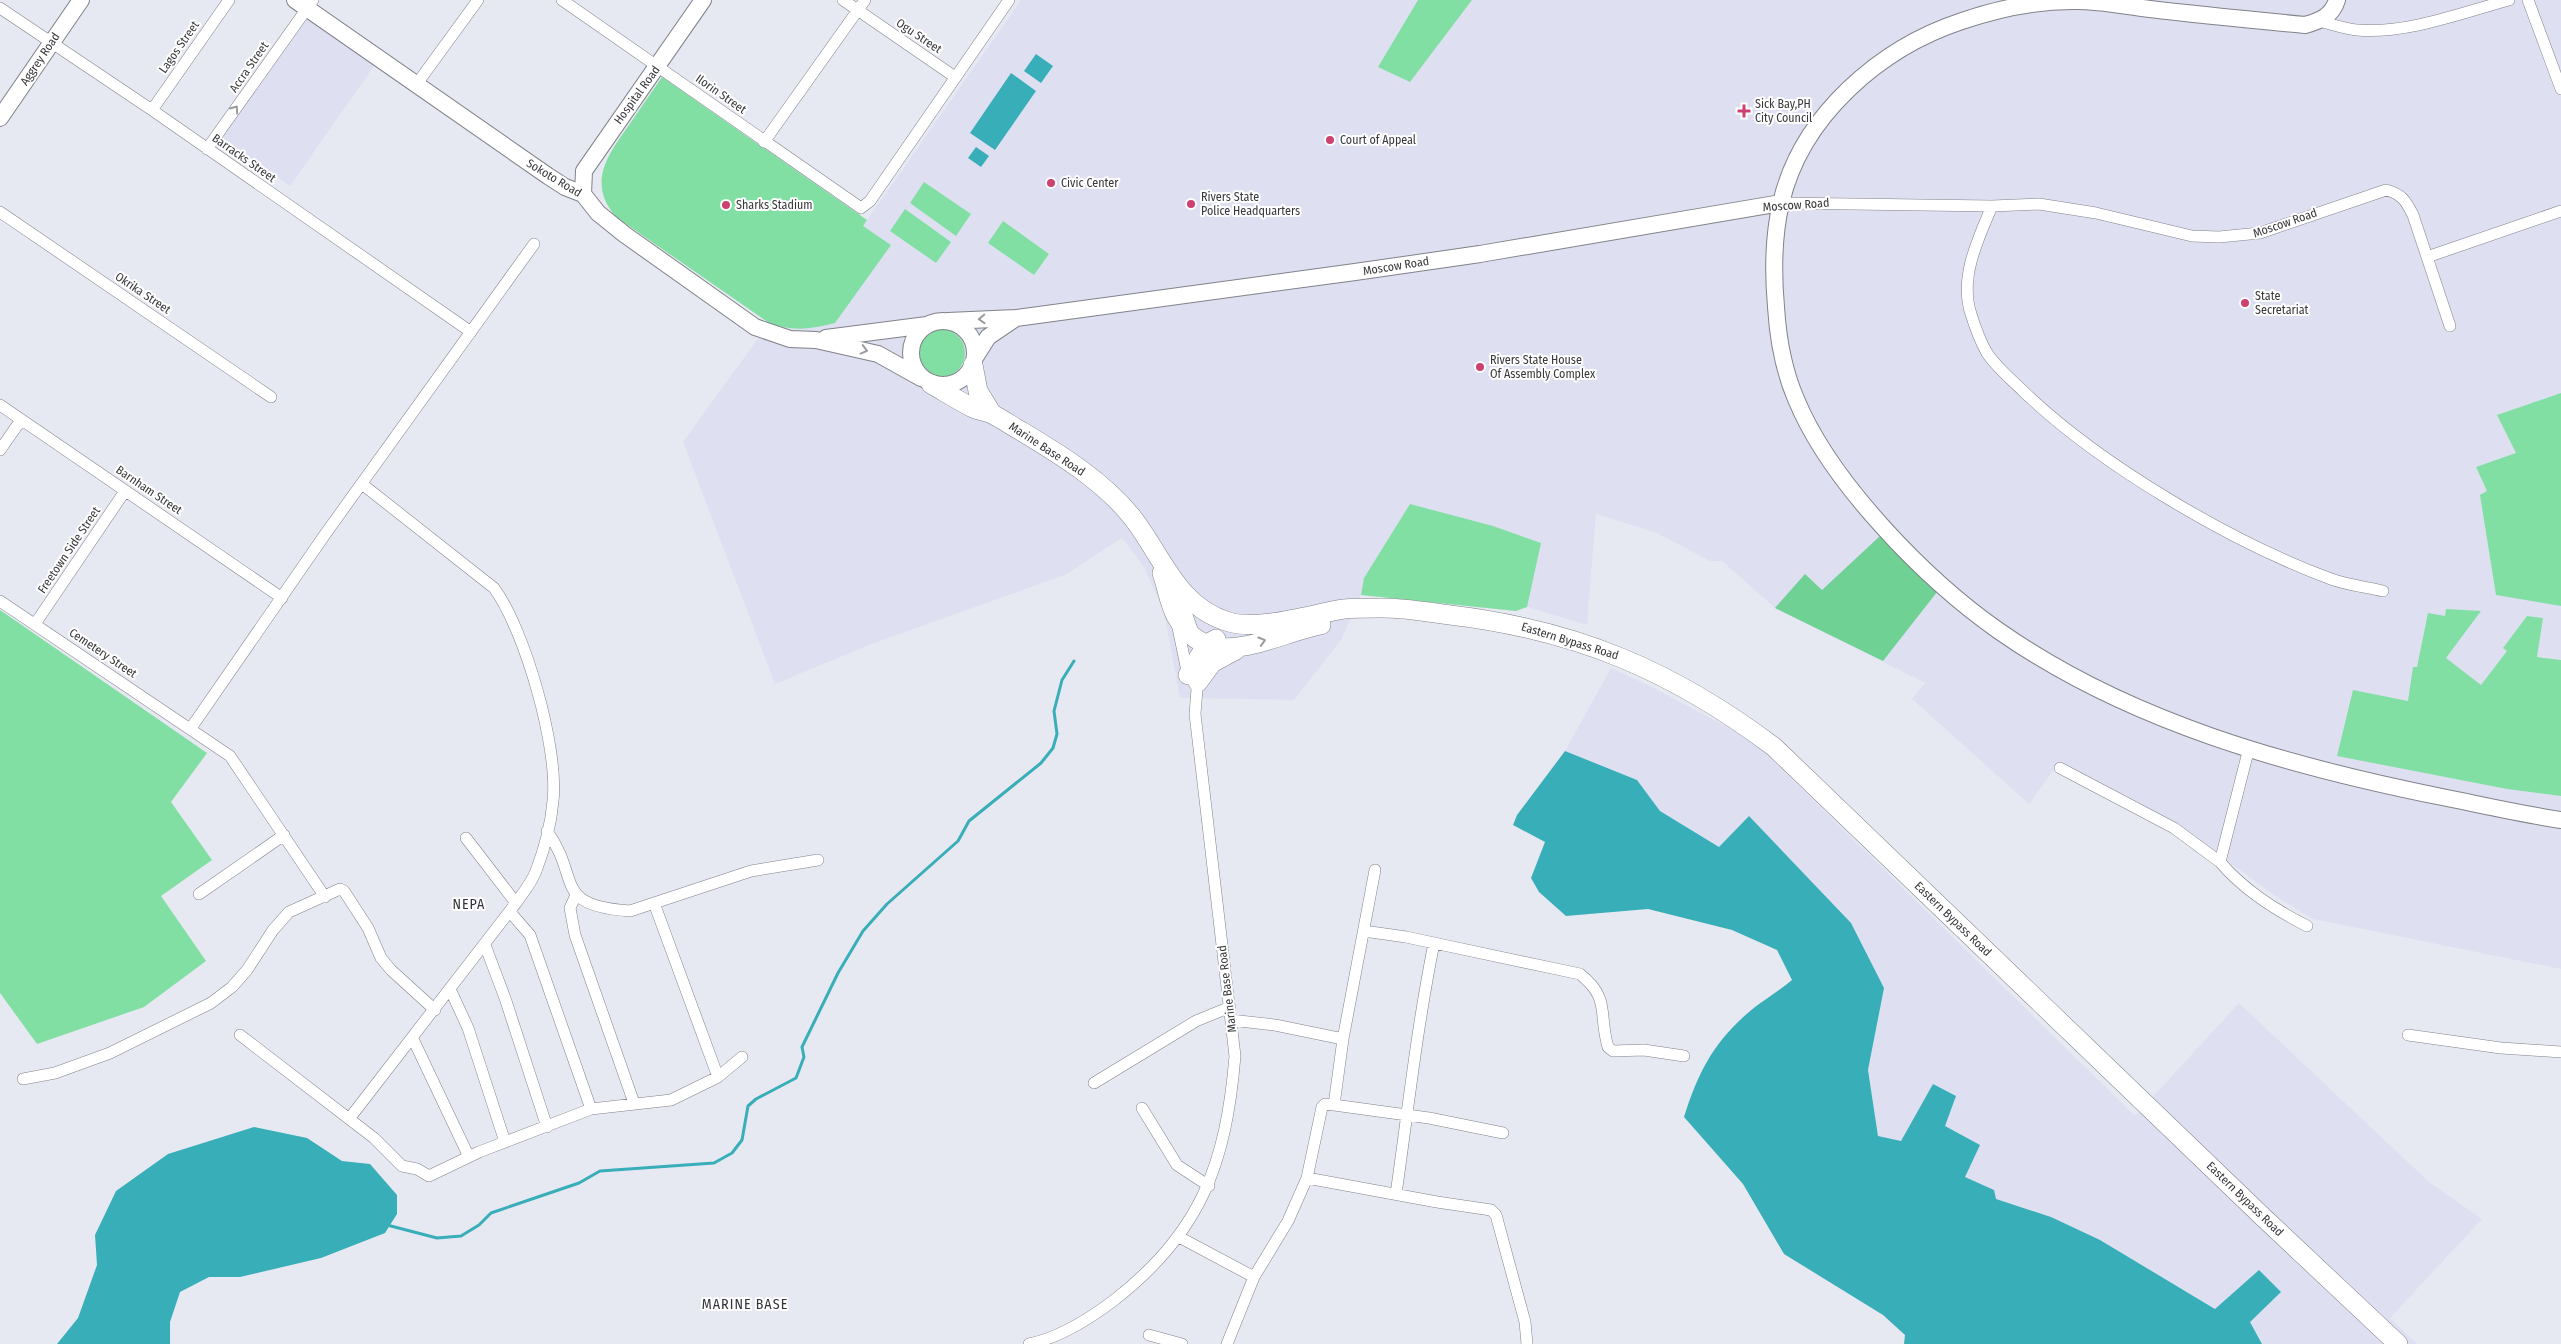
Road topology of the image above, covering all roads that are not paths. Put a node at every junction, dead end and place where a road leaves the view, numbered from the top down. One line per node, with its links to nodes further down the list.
1 (81, 0): 16 (street, Aggrey Road)
2 (229, 0): 21 (street, Lagos Street)
3 (478, 0): 19 (street)
4 (563, 0): 17 (street, Ilorin Street)
5 (702, 0): 17 (street, Hospital Road)
6 (843, 0): 14 (street, Ogu Street)
7 (865, 0): 14 (street)
8 (1009, 0): 18 (street)
9 (2337, 0): 15 (street)
10 (2509, 0): 15 (street)
11 (2528, 0): 20 (street)
12 (305, 3): 19 (street, Sokoto Road); 24 (street, Accra Street, one-way to 12)
13 (0, 8): 16 (street, Barracks Street)
14 (858, 11): 18 (street, Ogu Street); 23 (street)
15 (2319, 21): 26 (street)
16 (51, 44): 21 (street, Barracks Street); 22 (street, Aggrey Road)
17 (658, 67): 23 (street, Ilorin Street); 25 (street, Hospital Road)
18 (954, 77): 23 (street, Ilorin Street)
19 (416, 85): 25 (street, Sokoto Road)
20 (2561, 90)
21 (152, 110): 24 (street, Barracks Street)
22 (0, 118)
23 (764, 142)
24 (207, 149): 36 (street, Barracks Street)
25 (583, 194): 37 (street, Sokoto Road)
26 (1781, 203): 27 (street, Moscow Road); 32 (street, Moscow Road); 59 (street)
27 (1992, 206): 31 (street, Moscow Road); 49 (street)
28 (2561, 211): 31 (street)
29 (0, 212): 40 (street, Okrika Street)
30 (534, 244): 36 (street)
31 (2427, 257): 35 (street, Moscow Road)
32 (1016, 318): 33 (street, Moscow Road, one-way to 33); 38 (street, Moscow Road)
33 (948, 321): 34 (street); 38 (street)
34 (927, 325): 37 (street, Sokoto Road); 39 (street)
35 (2450, 326)
36 (471, 332): 45 (street)
37 (816, 340): 39 (street, Sokoto Road, one-way to 39)
38 (974, 360): 39 (street); 42 (main road, Marine Base Road)
39 (926, 381): 42 (main road, Marine Base Road)
40 (271, 398)
41 (0, 405): 43 (street, Barnham Street)
42 (992, 414): 47 (main road, Marine Base Road)
43 (21, 420): 44 (street); 46 (street, Barnham Street)
44 (0, 450)
45 (362, 484): 50 (street); 62 (street)
46 (125, 491): 50 (street, Barnham Street); 54 (street, Freetown Side Street)
47 (1156, 555): 48 (main road, Marine Base Road); 53 (main road, Marine Base Road)
48 (1175, 585): 55 (main road, Eastern Bypass Road); 57 (street, Marine Base Road)
49 (2383, 591)
50 (282, 598): 58 (street)
51 (0, 601): 54 (street, Cemetery Street)
52 (1438, 613): 55 (main road, Eastern Bypass Road); 56 (main road, Eastern Bypass Road, one-way to 52); 111 (main road, Eastern Bypass Road)
53 (1176, 615): 57 (main road); 57 (street)
54 (35, 624): 58 (street, Cemetery Street)
55 (1255, 625): 57 (main road)
56 (1237, 649): 57 (main road, Eastern Bypass Road); 57 (main road)
57 (1197, 660): 78 (street, Marine Base Road)
58 (191, 728): 63 (street, Cemetery Street)
59 (2249, 748): 61 (street); 66 (street)
60 (2060, 768): 66 (street)
61 (2561, 820)
62 (547, 831): 69 (street); 72 (street)
63 (284, 835): 68 (street); 70 (street, Cemetery Street)
64 (466, 838): 72 (street)
65 (818, 860): 71 (street)
66 (2220, 862): 73 (street)
67 (1375, 870): 74 (street)
68 (200, 894)
69 (576, 895): 71 (street); 91 (street)
70 (325, 897): 79 (street); 89 (street)
71 (654, 903): 88 (street)
72 (513, 908): 76 (street); 94 (street)
73 (2307, 926)
74 (1364, 931): 75 (street); 84 (street)
75 (1434, 943): 86 (street); 95 (street)
76 (484, 945): 77 (street); 97 (street)
77 (450, 989): 79 (street); 99 (street)
78 (1230, 1007): 80 (street, Marine Base Road); 90 (street)
79 (435, 1010): 83 (street)
80 (1231, 1020): 84 (street); 102 (street, Marine Base Road)
81 (240, 1035): 96 (street)
82 (2408, 1035): 85 (street)
83 (412, 1039): 96 (street); 100 (street)
84 (1343, 1039): 92 (street)
85 (2561, 1052)
86 (1684, 1056)
87 (742, 1057): 88 (street)
88 (718, 1077): 91 (street)
89 (23, 1079)
90 (1094, 1083)
91 (634, 1103): 94 (street)
92 (1334, 1105): 95 (street); 101 (street)
93 (1142, 1108): 102 (street)
94 (591, 1109): 97 (street)
95 (1407, 1117): 98 (street); 103 (street)
96 (349, 1119): 100 (street)
97 (547, 1127): 99 (street)
98 (1503, 1132)
99 (506, 1142): 100 (street)
100 (469, 1157)
101 (1307, 1178): 103 (street); 105 (street)
102 (1209, 1186): 104 (street, Marine Base Road)
103 (1396, 1194): 110 (street)
104 (1179, 1237): 105 (street); 107 (street, Marine Base Road)
105 (1254, 1277): 109 (street)
106 (1149, 1335): 108 (street)
107 (1029, 1344)
108 (1182, 1344)
109 (1227, 1344)
110 (1527, 1344)
111 (2398, 1344)

